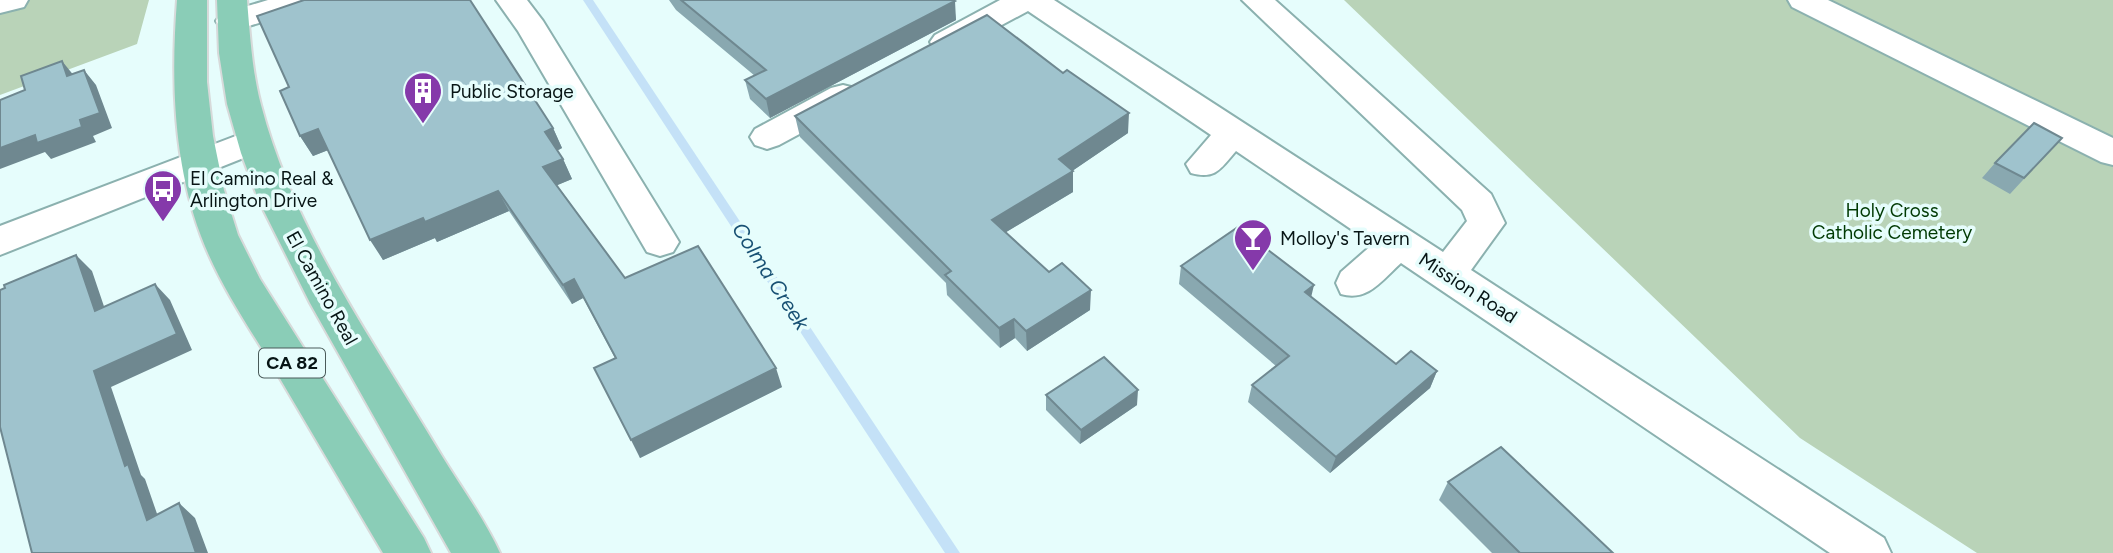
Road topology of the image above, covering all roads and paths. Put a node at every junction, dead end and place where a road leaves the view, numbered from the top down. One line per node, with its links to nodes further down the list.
1 (13, 0): 9 (street)
2 (192, 0): 17 (main road, CA 82)
3 (301, 0): 10 (street)
4 (511, 0): 20 (street)
5 (1024, 0): 11 (street)
6 (1033, 0): 13 (street, Mission Road)
7 (1257, 0): 22 (street)
8 (1803, 0): 16 (street)
9 (0, 3)
10 (232, 11): 15 (main road, El Camino Real / CA 82)
11 (914, 59)
12 (865, 85): 14 (street)
13 (1234, 132): 18 (street); 21 (street, Mission Road)
14 (767, 137)
15 (254, 141): 17 (street); 26 (main road, El Camino Real / CA 82)
16 (2113, 153)
17 (200, 162): 19 (street); 25 (main road, CA 82)
18 (1204, 164)
19 (0, 240)
20 (660, 242)
21 (1398, 243): 22 (street, Mission Road); 23 (street)
22 (1447, 274): 24 (street, Mission Road)
23 (1355, 283)
24 (1823, 539): 27 (street, Mission Road)
25 (408, 553)
26 (477, 553)
27 (1868, 553)

